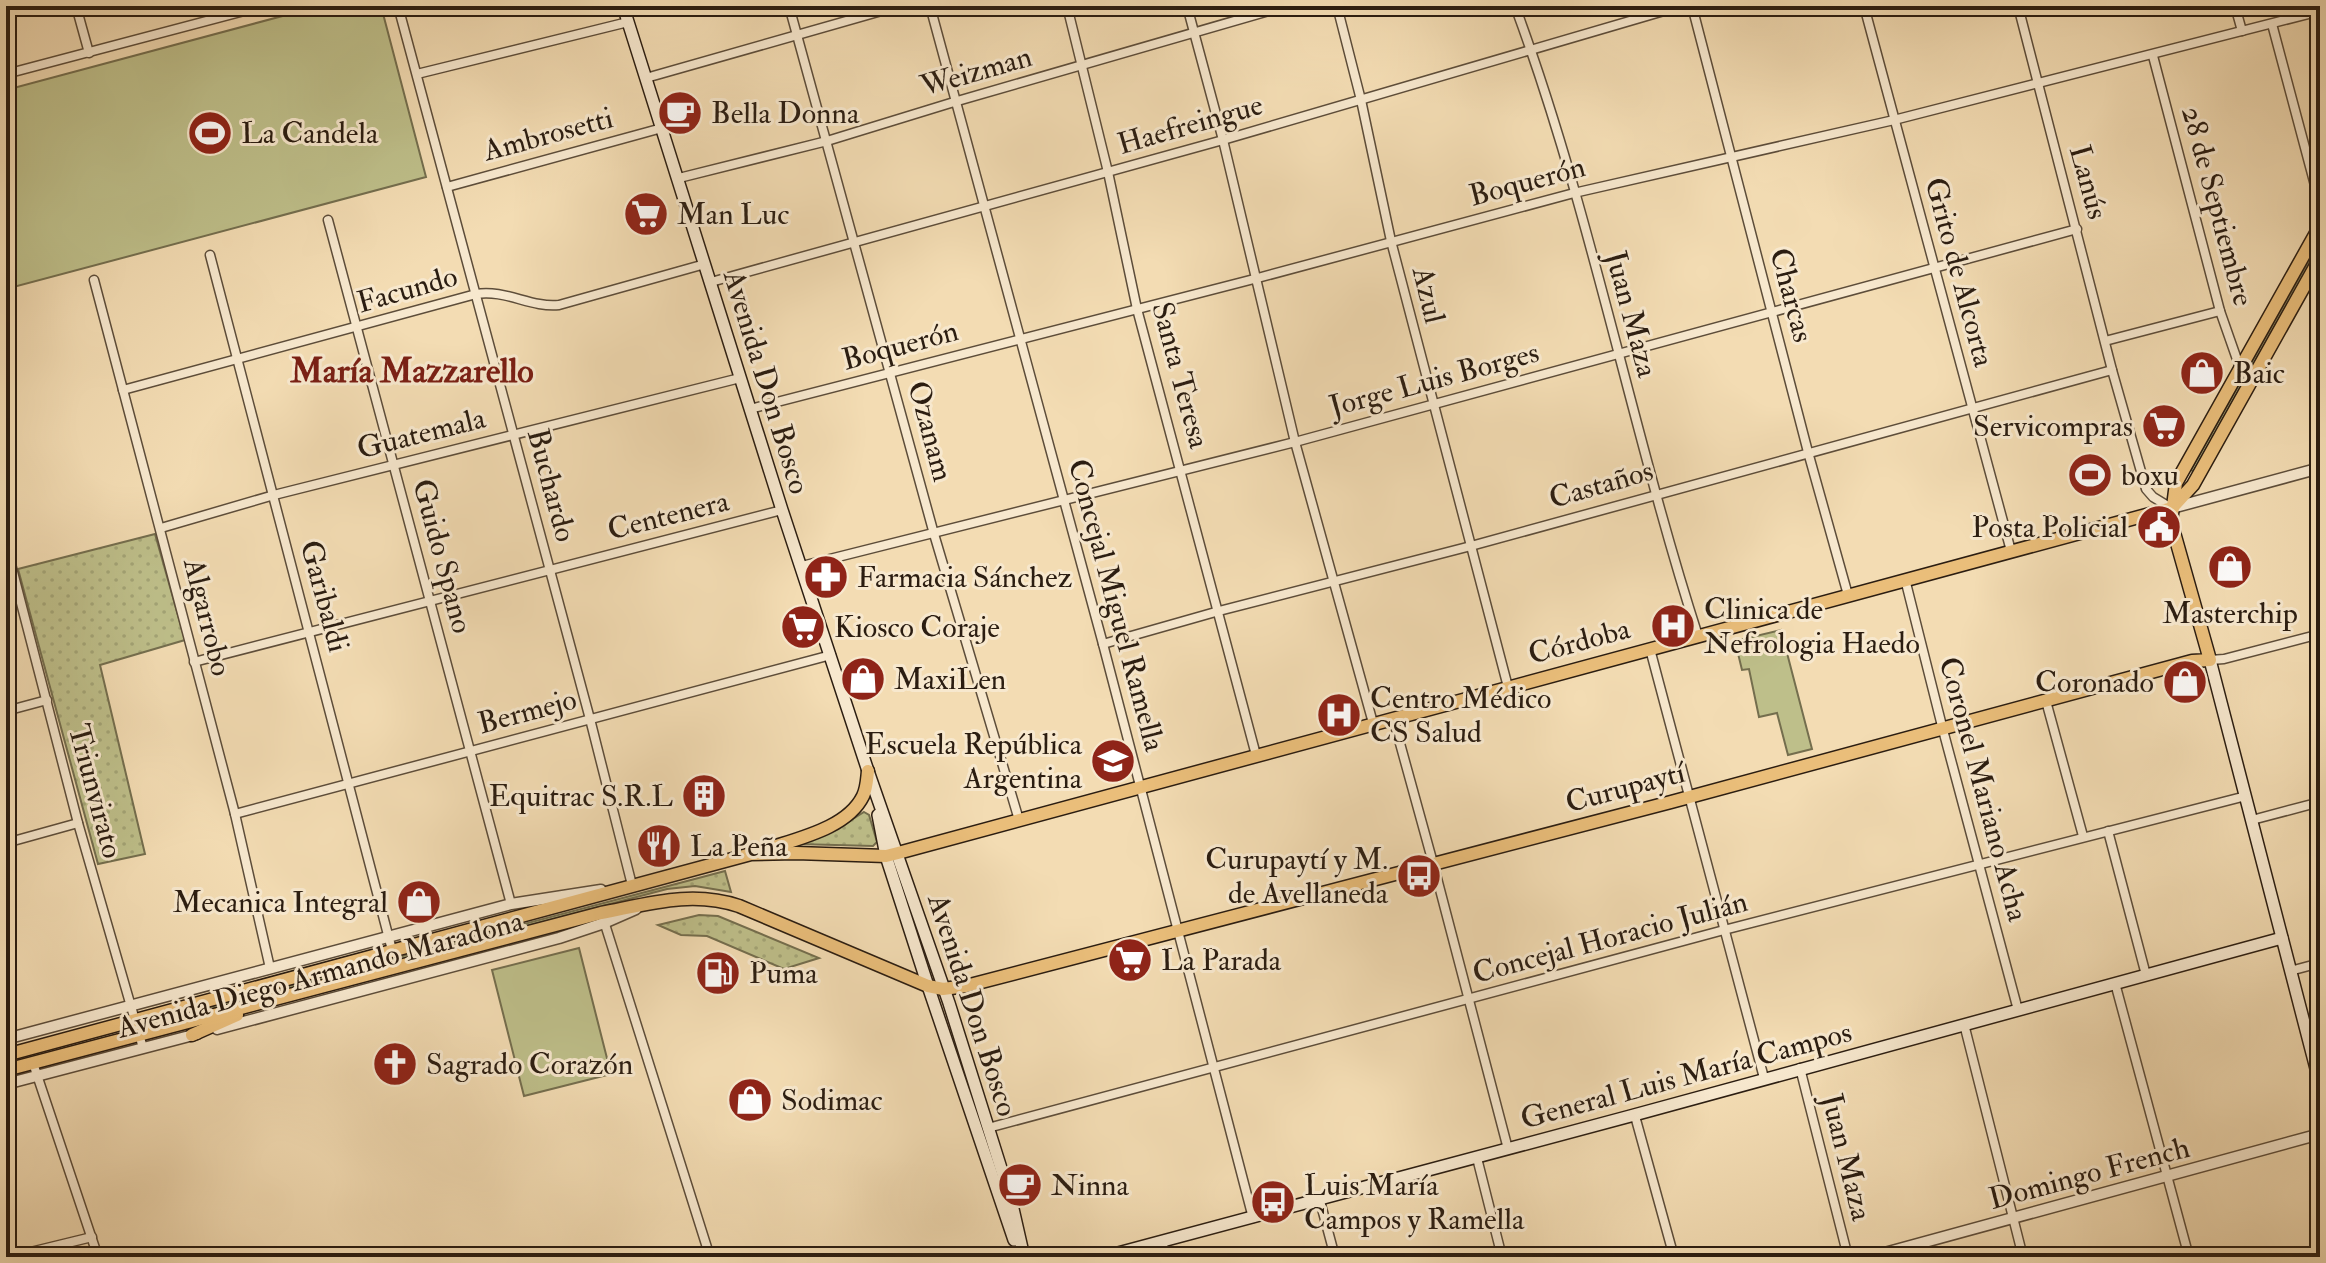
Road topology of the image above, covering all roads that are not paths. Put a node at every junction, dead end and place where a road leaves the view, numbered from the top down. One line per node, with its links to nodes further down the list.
1 (76, 6): 26 (street)
2 (263, 6): 18 (street)
3 (398, 6): 30 (street, Buchardo)
4 (623, 6): 20 (main road, Avenida Don Bosco)
5 (789, 6): 24 (street, Ozanam)
6 (899, 6): 24 (street)
7 (930, 6): 34 (street, Concejal Miguel Ramella)
8 (1067, 6): 28 (street, Santa Teresa)
9 (1187, 6): 23 (street)
10 (1286, 6): 23 (street, Weizman)
11 (1337, 6): 33 (street, Azul)
12 (1515, 6): 25 (street, Juan Maza)
13 (1681, 6): 25 (street, Haefreingue)
14 (1692, 6): 39 (street, Charcas)
15 (1864, 6): 35 (street, Grito de Alcorta)
16 (2018, 6): 32 (street, Lanús)
17 (2235, 6): 22 (street)
18 (241, 9): 26 (street)
19 (2320, 11): 21 (street, Boquerón)
20 (628, 22): 30 (street); 31 (main road, Avenida Don Bosco)
21 (2272, 24): 22 (street, Boquerón); 44 (street)
22 (2242, 31): 27 (street, Boquerón)
23 (1195, 34): 28 (street, Weizman); 37 (street)
24 (797, 35): 31 (street); 38 (street, Ozanam)
25 (1531, 50): 33 (street, Haefreingue); 43 (street, Juan Maza)
26 (89, 53): 29 (street)
27 (2153, 56): 32 (street, Boquerón); 61 (street, 28 de Septiembre)
28 (1082, 65): 34 (street, Weizman); 40 (street, Santa Teresa)
29 (6, 74)
30 (417, 74): 42 (street, Buchardo)
31 (646, 78): 36 (main road, Avenida Don Bosco)
32 (2038, 82): 35 (street, Boquerón); 48 (street, Lanús)
33 (1361, 100): 37 (street, Haefreingue); 50 (street, Azul)
34 (954, 102): 38 (street, Weizman); 45 (street, Concejal Miguel Ramella)
35 (1894, 120): 39 (street, Boquerón); 54 (street, Grito de Alcorta)
36 (662, 128): 41 (main road, Avenida Don Bosco); 42 (street, Ambrosetti)
37 (1223, 140): 40 (street, Haefreingue); 55 (street)
38 (827, 141): 41 (street, Weizman); 49 (street, Ozanam)
39 (1730, 155): 43 (street, Boquerón); 60 (street, Charcas)
40 (1108, 172): 45 (street, Haefreingue); 59 (street, Santa Teresa)
41 (679, 178): 53 (main road, Avenida Don Bosco)
42 (447, 187): 58 (street, Buchardo)
43 (1574, 193): 50 (street, Boquerón); 65 (street, Juan Maza)
44 (2320, 204)
45 (983, 206): 49 (street, Haefreingue); 63 (street, Concejal Miguel Ramella)
46 (328, 220): 62 (street, Guido Spano)
47 (2320, 226): 67 (main road)
48 (2077, 229): 54 (street, Jorge Luis Borges); 64 (street, Lanús)
49 (854, 241): 57 (street, Haefreingue); 69 (street, Ozanam)
50 (1391, 241): 55 (street, Boquerón); 72 (street, Azul)
51 (210, 255): 66 (street, Garibaldi)
52 (2320, 258): 84 (main road)
53 (705, 264): 57 (main road, Avenida Don Bosco); 58 (street, Facundo)
54 (1933, 268): 60 (street, Jorge Luis Borges); 74 (street, Grito de Alcorta)
55 (1254, 279): 59 (street, Boquerón); 76 (street)
56 (94, 280): 71 (street, Algarrobo)
57 (711, 282): 70 (main road, Avenida Don Bosco)
58 (476, 294): 62 (street, Facundo); 75 (street, Buchardo)
59 (1137, 309): 63 (street, Boquerón); 80 (street, Santa Teresa)
60 (1772, 311): 65 (street, Jorge Luis Borges); 77 (street, Charcas)
61 (2220, 311): 64 (street); 67 (street, 28 de Septiembre)
62 (356, 328): 66 (street, Facundo); 78 (street, Guido Spano)
63 (1021, 338): 69 (street, Boquerón); 83 (street, Concejal Miguel Ramella)
64 (2105, 341): 68 (street, Lanús)
65 (1618, 353): 72 (street, Jorge Luis Borges); 81 (street, Juan Maza)
66 (239, 360): 71 (street, Facundo); 82 (street, Garibaldi)
67 (2240, 368): 84 (main road)
68 (2112, 370): 74 (street, Castaños); 84 (street, Lanús)
69 (891, 373): 73 (street, Boquerón); 87 (street, Ozanam)
70 (740, 378): 73 (main road, Avenida Don Bosco); 75 (street, Guatemala)
71 (123, 390): 86 (street, Algarrobo)
72 (1432, 406): 76 (street, Jorge Luis Borges); 89 (street, Azul)
73 (750, 409): 85 (main road, Avenida Don Bosco)
74 (1973, 410): 77 (street, Castaños); 90 (street, Grito de Alcorta)
75 (513, 435): 78 (street, Guatemala); 92 (street, Buchardo)
76 (1295, 442): 80 (street, Jorge Luis Borges); 94 (street)
77 (1808, 452): 81 (street, Castaños); 95 (street, Charcas)
78 (393, 465): 82 (street, Guatemala); 96 (street, Guido Spano)
79 (2320, 468): 84 (street, Córdoba)
80 (1181, 470): 83 (street, Jorge Luis Borges); 97 (street, Santa Teresa)
81 (1657, 493): 89 (street, Castaños); 100 (street, Juan Maza)
82 (274, 495): 86 (street, Guatemala); 98 (street, Garibaldi)
83 (1063, 501): 87 (street, Jorge Luis Borges); 101 (street, Concejal Miguel Ramella)
84 (2172, 508): 90 (main road, Córdoba); 104 (main road)
85 (782, 510): 91 (main road, Avenida Don Bosco); 92 (street, Centenera)
86 (161, 528): 105 (street, Algarrobo)
87 (934, 534): 91 (street, Jorge Luis Borges); 123 (street, Ozanam)
88 (6, 545): 107 (street, Triunvirato)
89 (1471, 546): 94 (street, Castaños); 106 (street, Azul)
90 (2011, 551): 93 (main road, Córdoba)
91 (802, 566): 103 (main road, Avenida Don Bosco)
92 (550, 570): 96 (street, Centenera); 111 (street, Buchardo)
93 (1905, 579): 95 (main road, Córdoba); 113 (street, Coronel Mariano Acha)
94 (1334, 581): 97 (street, Castaños); 112 (street)
95 (1848, 595): 100 (main road, Córdoba)
96 (431, 601): 98 (street, Centenera); 114 (street, Guido Spano)
97 (1219, 611): 101 (street, Castaños); 115 (street, Santa Teresa)
98 (310, 632): 105 (street, Centenera); 117 (street, Garibaldi)
99 (2320, 634): 104 (street, Curupaytí)
100 (1698, 636): 102 (main road, Córdoba)
101 (1103, 644): 118 (street, Concejal Miguel Ramella)
102 (1650, 649): 106 (main road, Córdoba); 120 (street)
103 (831, 655): 111 (street, Bermejo); 116 (main road, Avenida Don Bosco)
104 (2210, 660): 108 (main road, Curupaytí); 119 (main road)
105 (194, 662): 122 (street, Algarrobo)
106 (1508, 687): 110 (main road, Córdoba)
107 (47, 700): 109 (street); 125 (street, Triunvirato)
108 (2046, 701): 113 (main road, Curupaytí); 127 (street)
109 (6, 711)
110 (1393, 718): 112 (main road, Córdoba); 131 (street)
111 (590, 719): 114 (street, Bermejo); 133 (street, Buchardo)
112 (1373, 723): 115 (main road, Córdoba)
113 (1943, 730): 120 (main road, Curupaytí); 132 (street, Coronel Mariano Acha)
114 (470, 750): 117 (street, Bermejo); 134 (street, Guido Spano)
115 (1256, 755): 118 (main road, Córdoba)
116 (868, 771): 129 (main road); 130 (main road, Avenida Don Bosco)
117 (347, 783): 122 (street, Bermejo); 139 (street, Garibaldi)
118 (1141, 787): 123 (main road, Córdoba); 137 (street, Concejal Miguel Ramella)
119 (2246, 796): 124 (main road); 126 (street, Concejal Horacio Julián)
120 (1688, 798): 131 (main road, Curupaytí); 136 (street)
121 (2320, 802): 124 (street)
122 (235, 814): 141 (street, Algarrobo)
123 (1019, 820): 130 (main road, Córdoba)
124 (2252, 820): 138 (main road)
125 (78, 823): 128 (street); 150 (street, Triunvirato)
126 (2108, 831): 127 (street, Concejal Horacio Julián); 143 (street)
127 (2083, 836): 132 (street, Concejal Horacio Julián)
128 (6, 843)
129 (751, 854): 130 (main road, Avenida Diego Armando Maradona); 133 (main road, Avenida Diego Armando Maradona)
130 (892, 854): 146 (main road, Avenida Don Bosco); 147 (main road, Avenida Don Bosco)
131 (1433, 863): 137 (main road, Curupaytí); 149 (street)
132 (1978, 864): 136 (street, Concejal Horacio Julián); 151 (street, Coronel Mariano Acha)
133 (632, 885): 134 (street, Avenida Diego Armando Maradona); 139 (main road, Avenida Diego Armando Maradona)
134 (511, 904): 139 (street, Avenida Diego Armando Maradona)
135 (603, 918): 146 (main road, Avenida Diego Armando Maradona); 148 (main road, Avenida Diego Armando Maradona); 154 (street, Avenida Diego Armando Maradona); 178 (street)
136 (1724, 930): 149 (street, Concejal Horacio Julián); 162 (street)
137 (1178, 931): 147 (main road, Curupaytí); 158 (street, Concejal Miguel Ramella)
138 (2282, 938): 142 (main road); 143 (main road, General Luis María Campos)
139 (391, 944): 141 (street, Avenida Diego Armando Maradona); 144 (main road, Avenida Diego Armando Maradona)
140 (2320, 963): 142 (street)
141 (270, 968): 144 (main road); 150 (street, Avenida Diego Armando Maradona)
142 (2290, 971): 164 (main road)
143 (2146, 975): 145 (main road, General Luis María Campos)
144 (273, 982): 152 (main road, Avenida Diego Armando Maradona)
145 (2115, 983): 151 (main road, General Luis María Campos); 170 (street)
146 (928, 986): 147 (main road, Avenida Diego Armando Maradona); 179 (main road, Avenida Don Bosco)
147 (943, 989): 166 (main road, Avenida Don Bosco)
148 (268, 1000): 154 (main road); 156 (main road, Avenida Diego Armando Maradona)
149 (1470, 1000): 158 (street, Concejal Horacio Julián); 168 (street)
150 (130, 1006): 152 (street, Triunvirato); 155 (street, Avenida Diego Armando Maradona)
151 (2018, 1010): 153 (main road, General Luis María Campos)
152 (134, 1019): 156 (street, Triunvirato); 157 (main road, Avenida Diego Armando Maradona)
153 (1964, 1024): 159 (main road, General Luis María Campos); 173 (street)
154 (192, 1035): 156 (street, Avenida Diego Armando Maradona)
155 (6, 1039)
156 (141, 1041): 161 (main road, Avenida Diego Armando Maradona)
157 (6, 1054): 160 (main road)
158 (1215, 1067): 166 (street, Concejal Horacio Julián); 172 (street, Concejal Miguel Ramella)
159 (1800, 1068): 162 (main road, General Luis María Campos); 185 (street, Juan Maza)
160 (8, 1070): 161 (main road, Avenida Diego Armando Maradona)
161 (35, 1070): 163 (street, Avenida Diego Armando Maradona); 174 (street)
162 (1764, 1078): 165 (main road, General Luis María Campos)
163 (6, 1084)
164 (2320, 1084)
165 (1635, 1116): 168 (main road, General Luis María Campos); 184 (street)
166 (988, 1128): 179 (main road, Avenida Don Bosco)
167 (2320, 1134): 170 (street, Domingo French)
168 (1508, 1149): 169 (main road, General Luis María Campos)
169 (1477, 1158): 171 (main road, General Luis María Campos); 183 (street)
170 (2169, 1177): 173 (street, Domingo French); 188 (street)
171 (1320, 1201): 172 (main road, General Luis María Campos); 182 (street)
172 (1253, 1218): 175 (main road, General Luis María Campos)
173 (2014, 1218): 186 (street, Domingo French); 187 (street)
174 (92, 1237): 176 (street); 177 (street)
175 (1162, 1241): 180 (main road, General Luis María Campos); 181 (street)
176 (10, 1257)
177 (98, 1257)
178 (710, 1257)
179 (1022, 1257)
180 (1103, 1257)
181 (1166, 1257)
182 (1335, 1257)
183 (1502, 1257)
184 (1674, 1257)
185 (1848, 1257)
186 (1870, 1257)
187 (2023, 1257)
188 (2189, 1257)

